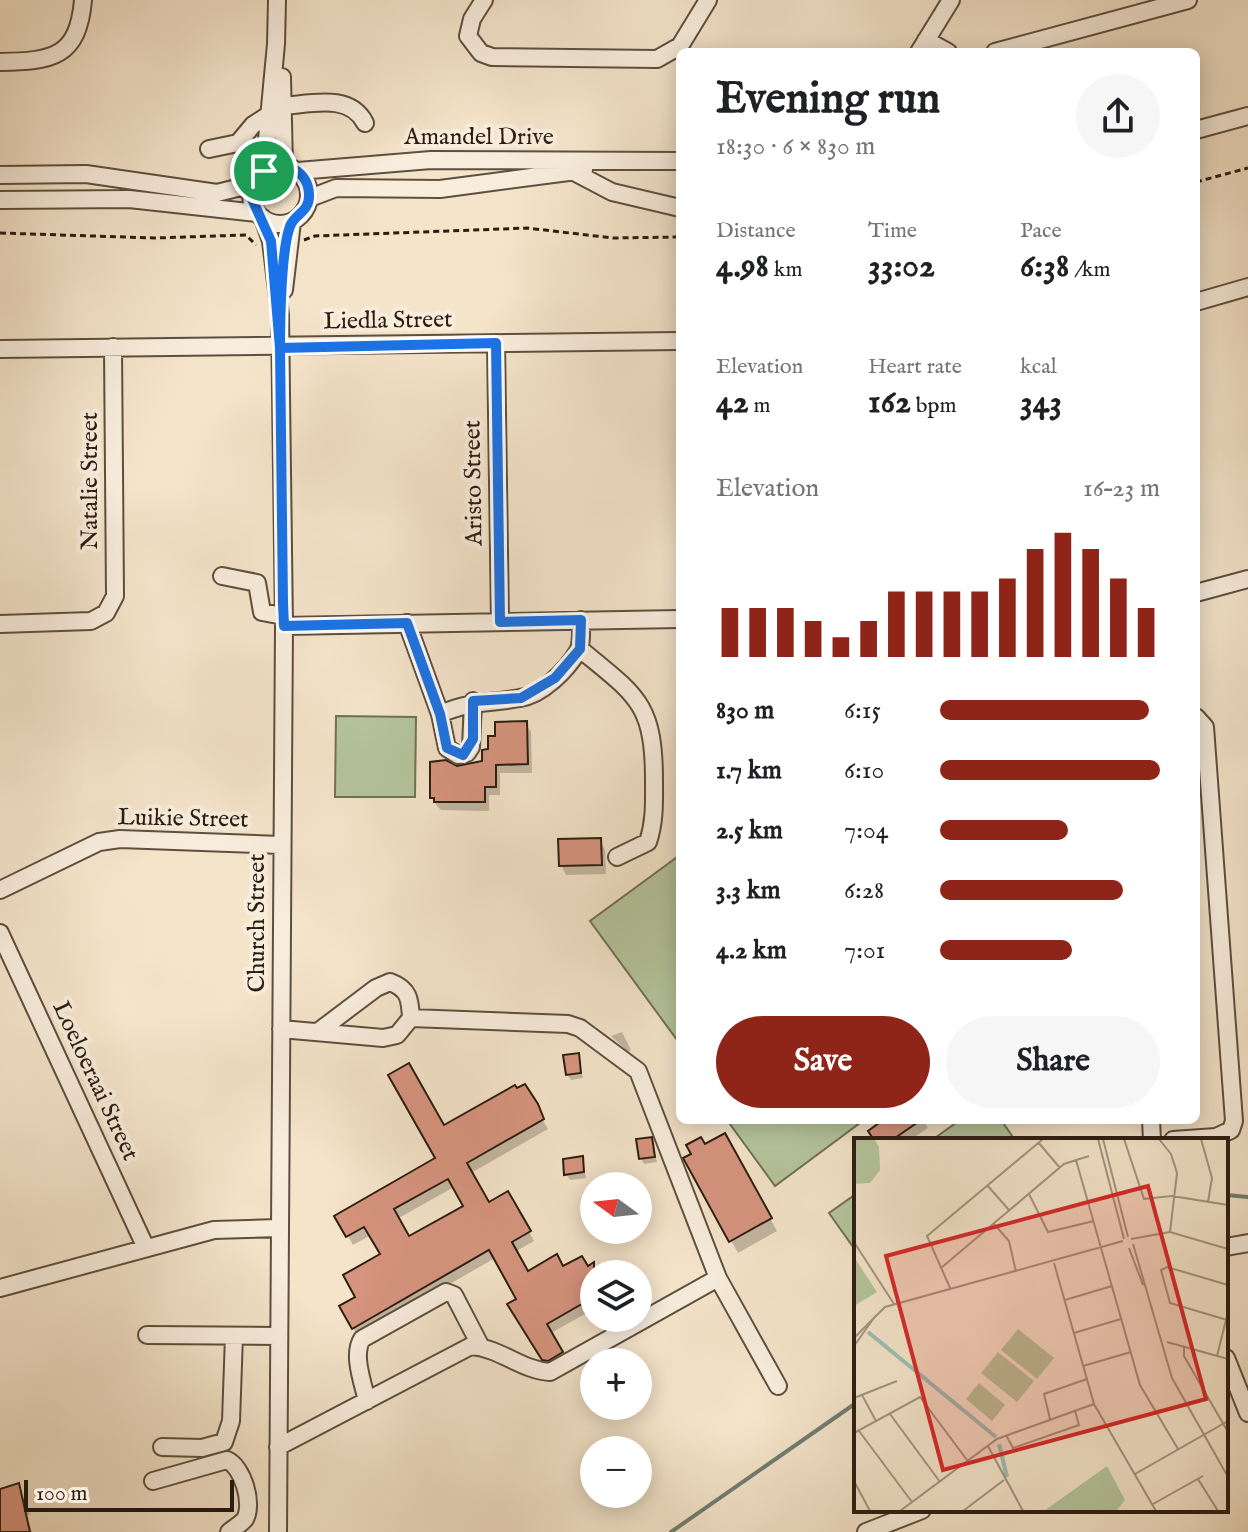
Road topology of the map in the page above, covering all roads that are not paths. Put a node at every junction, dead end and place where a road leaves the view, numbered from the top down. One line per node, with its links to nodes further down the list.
1 (83, 0): 11 (street)
2 (277, 0): 12 (street)
3 (484, 0): 8 (street)
4 (708, 0): 9 (street)
5 (951, 0): 7 (street)
6 (1188, 0): 10 (street)
7 (923, 46)
8 (676, 48)
9 (676, 48)
10 (1010, 48)
11 (0, 62)
12 (277, 110): 14 (street); 16 (street); 19 (street); 22 (street)
13 (1248, 116): 15 (street)
14 (365, 123)
15 (1200, 129)
16 (209, 149)
17 (661, 161): 18 (street, Amandel Drive); 19 (street, Amandel Drive); 20 (street, Amandel Drive)
18 (676, 161)
19 (291, 168): 22 (street); 23 (street)
20 (572, 171): 23 (street, Amandel Drive); 25 (street)
21 (0, 175): 22 (street)
22 (259, 177): 26 (street)
23 (310, 198): 27 (street)
24 (0, 200): 26 (street)
25 (676, 207)
26 (260, 215): 27 (street); 30 (street, Church Street)
27 (292, 222): 30 (street, Church Street)
28 (1248, 287): 29 (street)
29 (1200, 301)
30 (280, 315): 34 (street, Church Street)
31 (676, 341): 32 (street, Liedla Street)
32 (496, 343): 34 (street, Liedla Street); 42 (street, Aristo Street)
33 (113, 347): 34 (street, Liedla Street); 35 (street, Liedla Street); 44 (street, Natalie Street)
34 (280, 348): 41 (street, Church Street)
35 (0, 349)
36 (222, 576): 41 (street)
37 (1248, 579): 38 (street)
38 (1200, 592)
39 (676, 619): 40 (street)
40 (581, 620): 42 (street); 45 (street)
41 (284, 621): 43 (street); 49 (street, Church Street)
42 (500, 622): 43 (street)
43 (407, 623): 47 (street)
44 (0, 624)
45 (580, 649): 46 (street); 50 (street)
46 (473, 701): 47 (street); 47 (street)
47 (440, 714)
48 (1200, 721): 56 (street)
49 (280, 845): 51 (street, Luikie Street); 54 (street, Church Street)
50 (617, 857)
51 (0, 890)
52 (0, 933): 60 (street, Loeloeraai Street)
53 (411, 1018): 55 (street); 55 (street); 61 (street)
54 (281, 1029): 55 (street); 57 (street, Church Street)
55 (319, 1031)
56 (1202, 1138)
57 (278, 1228): 60 (street); 65 (street, Church Street)
58 (1248, 1243): 59 (street)
59 (1228, 1247)
60 (146, 1248): 62 (street)
61 (718, 1278): 66 (street); 68 (street)
62 (0, 1288)
63 (147, 1335): 64 (street)
64 (234, 1336): 65 (street); 72 (street)
65 (277, 1336): 73 (street, Church Street)
66 (481, 1347): 70 (street); 70 (street)
67 (1228, 1368): 69 (street)
68 (778, 1386)
69 (1232, 1388): 71 (street)
70 (367, 1401): 73 (street)
71 (1248, 1413)
72 (162, 1447)
73 (278, 1447): 75 (street, Church Street)
74 (153, 1481): 76 (street)
75 (278, 1499): 76 (street); 79 (street, Church Street)
76 (247, 1501): 78 (street)
77 (917, 1512): 80 (street)
78 (229, 1532)
79 (278, 1532)
80 (866, 1532)

